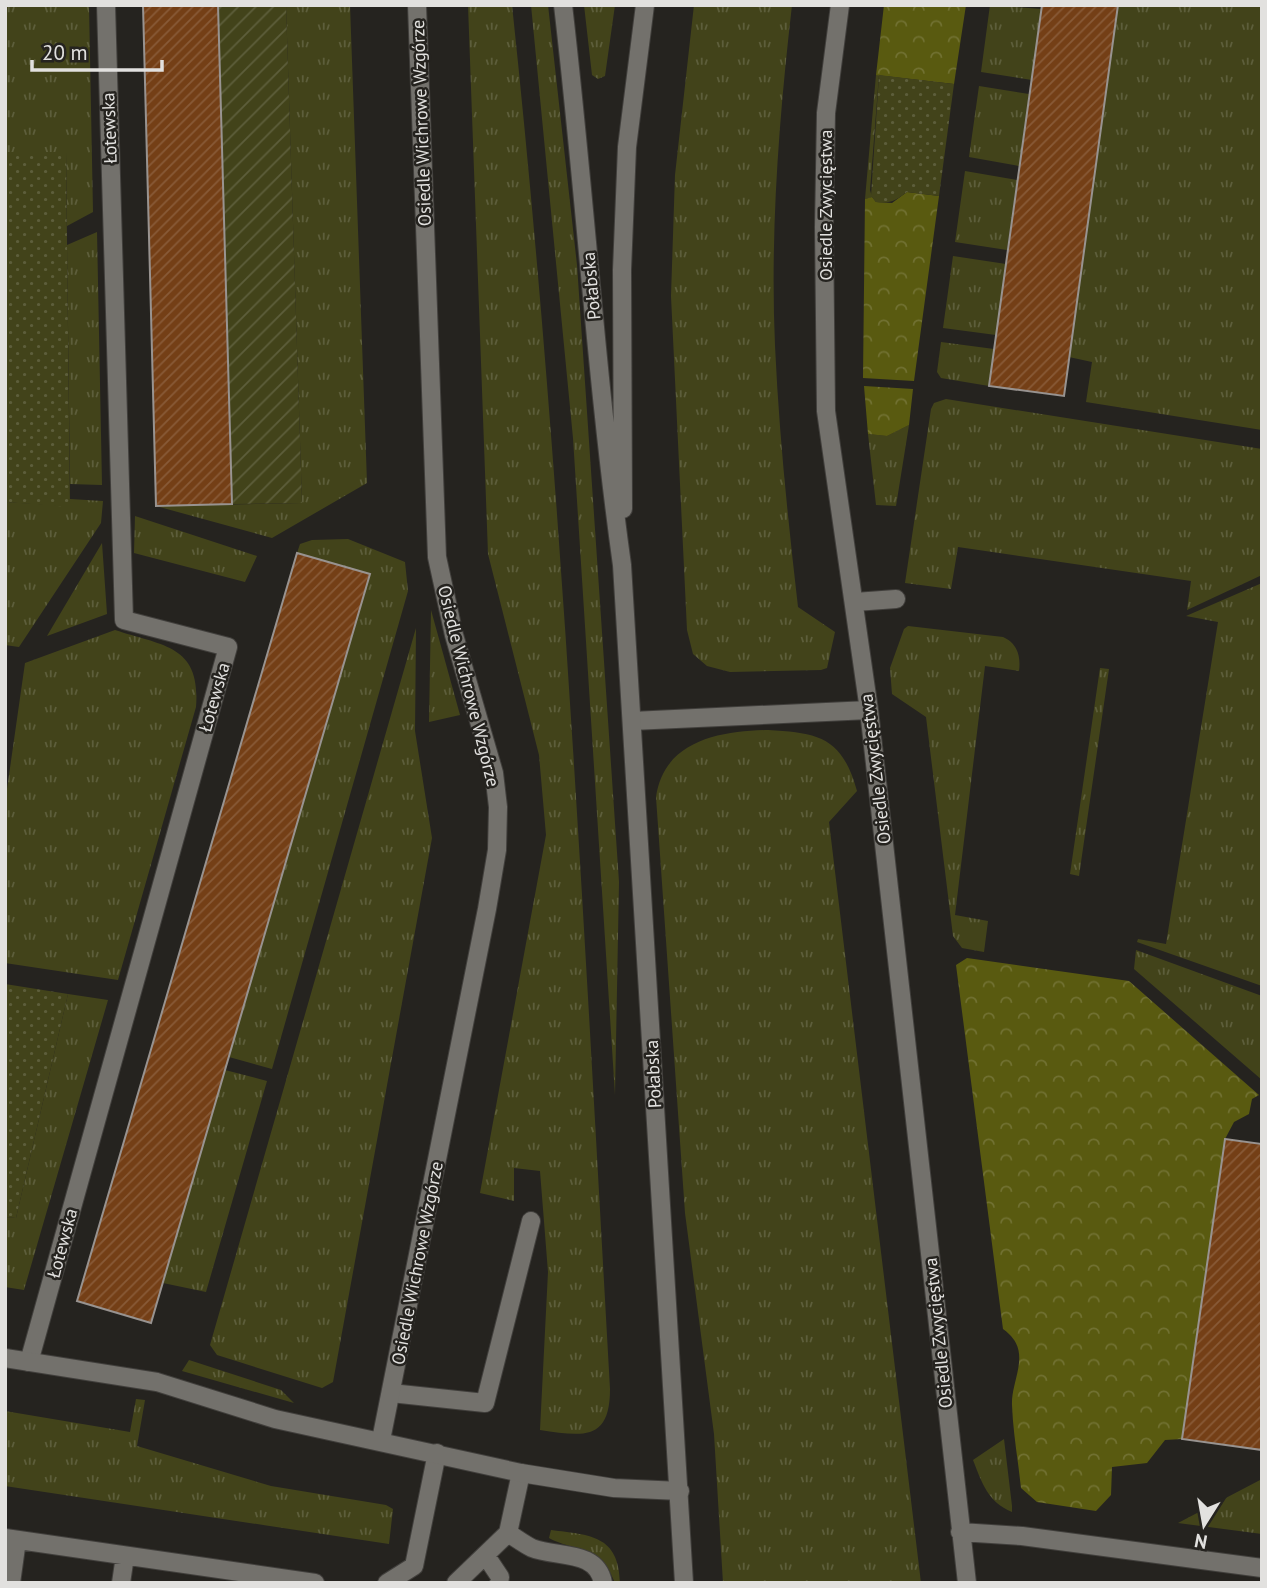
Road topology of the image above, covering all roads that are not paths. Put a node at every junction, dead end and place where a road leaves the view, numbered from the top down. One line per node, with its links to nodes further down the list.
1 (106, 5): 13 (street, Łotewska)
2 (417, 5): 14 (street, Osiedle Wichrowe Wzgórze)
3 (563, 5): 6 (street, Połabska)
4 (645, 5): 6 (street, Połabska)
5 (840, 5): 8 (street, Osiedle Zwycięstwa)
6 (622, 565): 10 (street, Połabska)
7 (896, 599): 8 (street)
8 (855, 602): 9 (street, Osiedle Zwycięstwa)
9 (869, 710): 10 (street); 19 (street, Osiedle Zwycięstwa)
10 (632, 721): 18 (street, Połabska)
11 (531, 1222): 14 (street)
12 (5, 1358): 13 (street)
13 (29, 1362): 15 (street)
14 (391, 1393): 15 (street, Osiedle Wichrowe Wzgórze)
15 (380, 1440): 16 (street)
16 (437, 1453): 17 (street); 29 (street)
17 (521, 1473): 18 (street); 20 (street)
18 (680, 1491): 33 (street, Połabska)
19 (960, 1532): 24 (street); 34 (street, Osiedle Zwycięstwa)
20 (508, 1533): 23 (street); 32 (street)
21 (11, 1539): 22 (street); 26 (street)
22 (125, 1556): 25 (street); 27 (street)
23 (486, 1556): 30 (street); 31 (street)
24 (1262, 1568)
25 (237, 1577): 28 (street)
26 (11, 1583)
27 (121, 1583)
28 (315, 1583)
29 (387, 1583)
30 (456, 1583)
31 (499, 1583)
32 (603, 1583)
33 (684, 1583)
34 (967, 1583)

